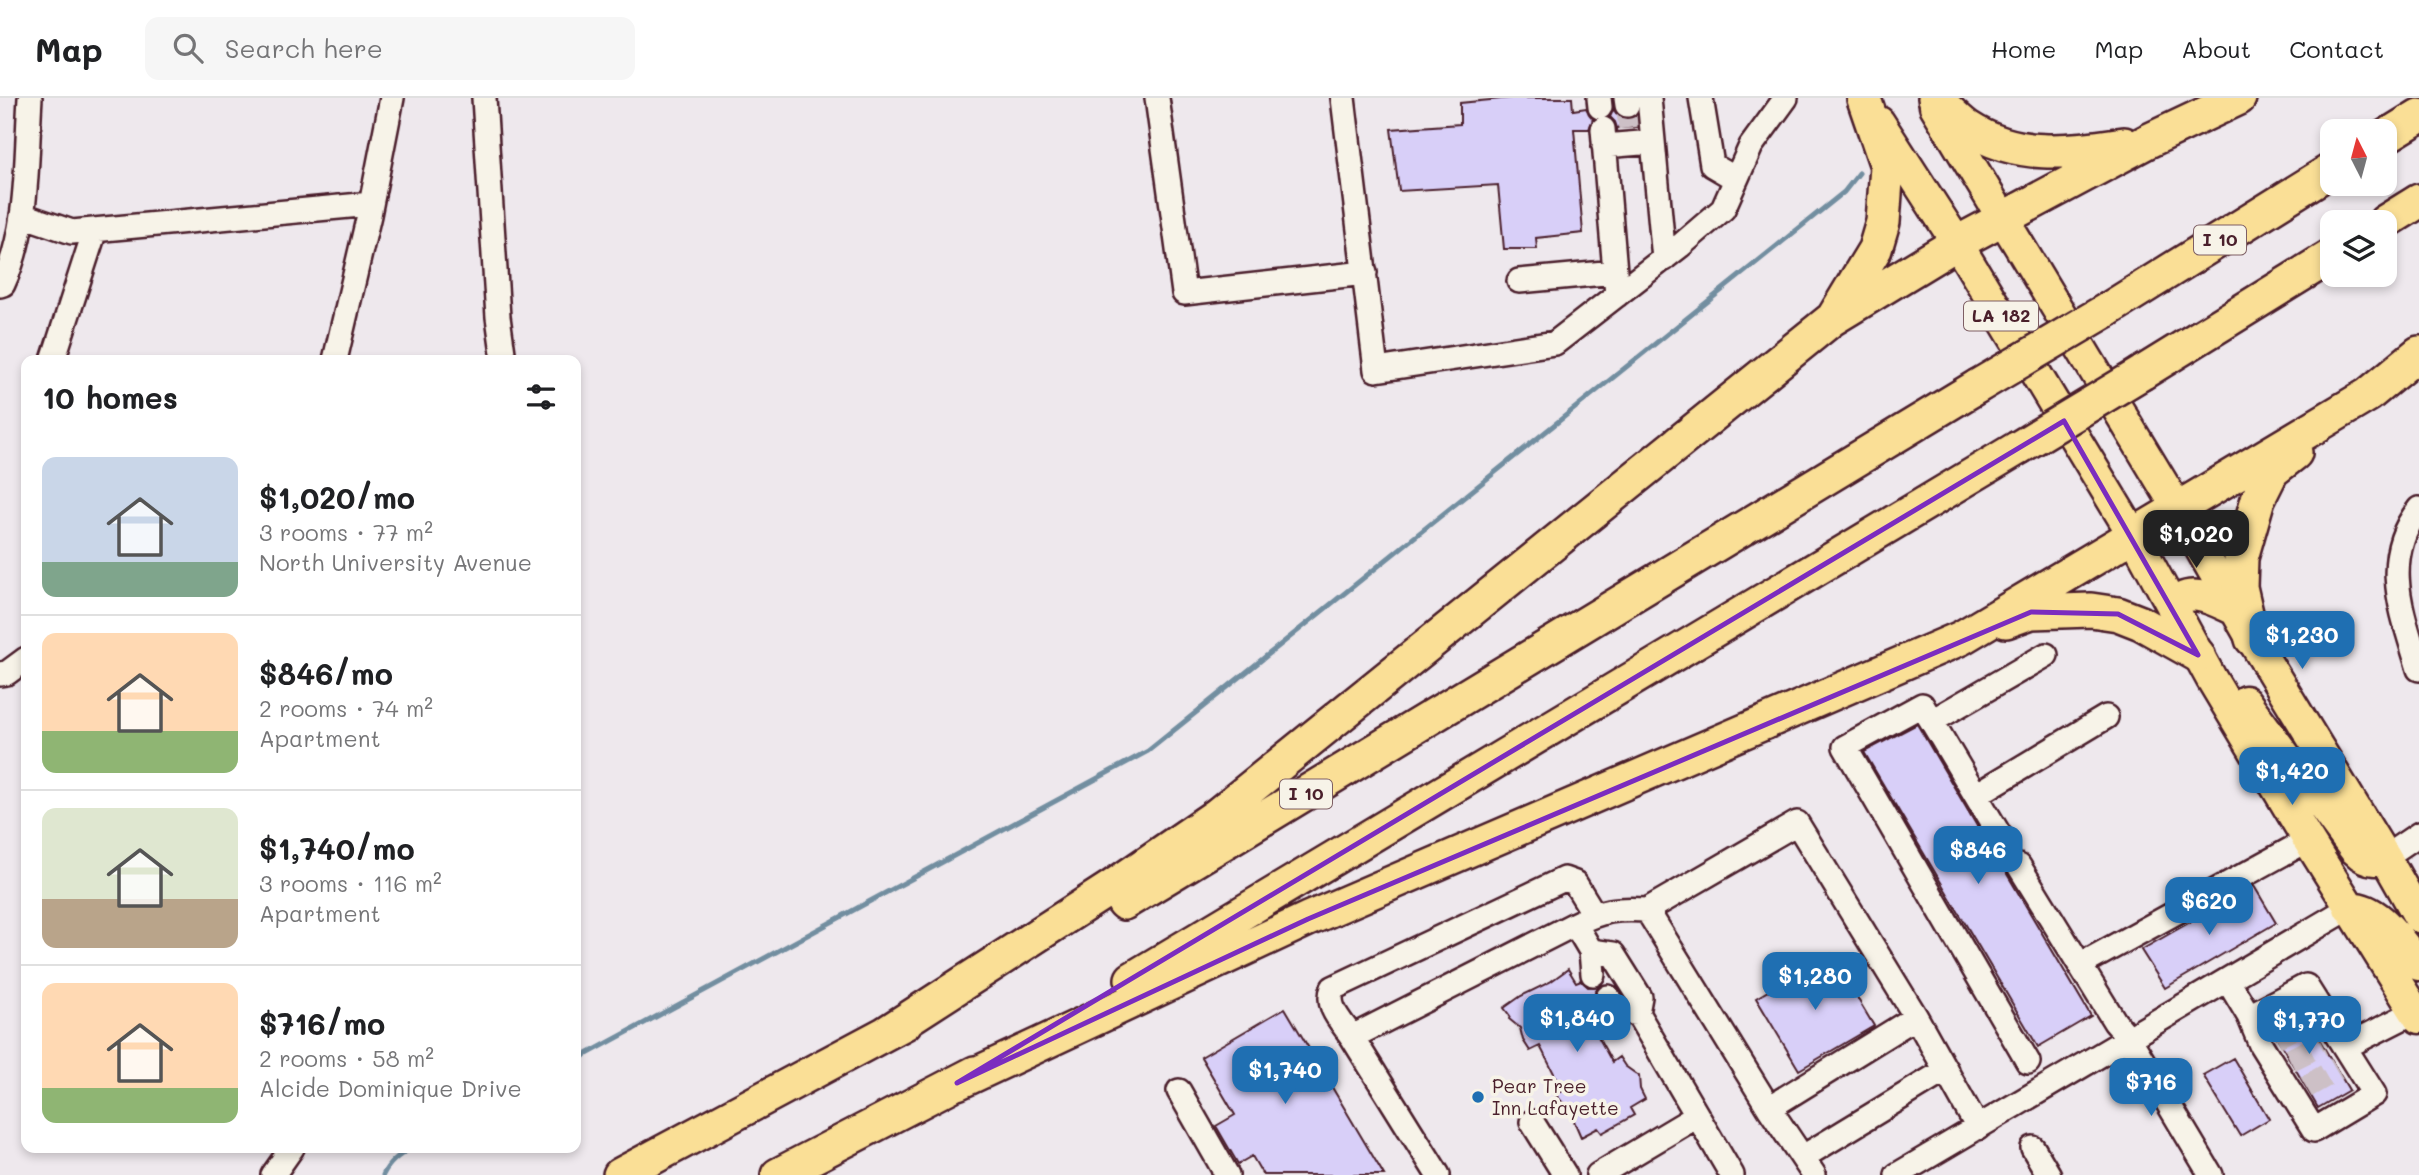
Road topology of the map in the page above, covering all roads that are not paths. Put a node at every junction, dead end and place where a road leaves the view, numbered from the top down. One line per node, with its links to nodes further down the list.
1 (30, 98): 20 (street)
2 (392, 98): 19 (street)
3 (484, 98): 35 (street)
4 (1157, 98): 27 (street)
5 (1343, 98): 27 (street)
6 (1701, 98): 17 (street)
7 (1786, 98): 17 (street)
8 (1933, 98): 15 (highway); 22 (main road)
9 (2239, 98): 15 (highway)
10 (1864, 99): 24 (main road, LA 182); 31 (highway)
11 (2419, 116): 14 (highway)
12 (1636, 119): 13 (street); 25 (street)
13 (1601, 120): 29 (street)
14 (2398, 129)
15 (2148, 141): 22 (highway)
16 (2320, 177): 72 (highway, I 10, bridge)
17 (1737, 179): 25 (street)
18 (2419, 201): 21 (highway)
19 (371, 204): 23 (street); 34 (street)
20 (22, 215): 23 (street); 30 (street)
21 (2397, 215)
22 (2003, 218): 24 (highway); 37 (main road)
23 (95, 230): 33 (street)
24 (1957, 243): 31 (highway); 39 (main road, LA 182)
25 (1664, 259): 29 (street)
26 (2320, 262): 78 (highway, bridge)
27 (1365, 274): 29 (street)
28 (1519, 281): 29 (street)
29 (1616, 283)
30 (0, 285)
31 (1832, 319): 72 (highway)
32 (2419, 353): 36 (highway)
33 (55, 355)
34 (336, 355)
35 (503, 355)
36 (2368, 396): 37 (highway); 44 (highway)
37 (2178, 509): 39 (highway); 41 (main road)
38 (2419, 509): 42 (street)
39 (2134, 536): 40 (main road); 43 (highway)
40 (2172, 607): 41 (main road); 47 (main road)
41 (2235, 610): 44 (main road)
42 (2412, 616): 48 (street)
43 (1961, 638): 47 (highway); 78 (highway)
44 (2252, 639): 56 (main road)
45 (2046, 655): 51 (street)
46 (21, 663): 49 (street)
47 (2205, 666): 54 (main road); 56 (main road)
48 (2419, 669)
49 (0, 674)
50 (2106, 717): 52 (street)
51 (1932, 721): 52 (street); 76 (street)
52 (1976, 795): 55 (street)
53 (2419, 835): 56 (street)
54 (2308, 840): 58 (main road); 63 (street)
55 (2006, 846)
56 (2385, 856): 60 (main road)
57 (2019, 866): 63 (street)
58 (2348, 908): 64 (main road); 66 (street); 69 (main road)
59 (1647, 910): 61 (street); 71 (street); 80 (street)
60 (2419, 917)
61 (1584, 919): 62 (street); 73 (street); 73 (street)
62 (1591, 951): 65 (street); 68 (street)
63 (2080, 965): 74 (street)
64 (2419, 965)
65 (1593, 974)
66 (2228, 981): 70 (street); 74 (street)
67 (1608, 997): 68 (street)
68 (1637, 1013): 81 (street)
69 (2417, 1014): 75 (street)
70 (2249, 1016): 75 (street); 75 (street)
71 (1916, 1017): 77 (street); 80 (street)
72 (886, 1033): 88 (highway, I 10)
73 (1352, 1037): 91 (street)
74 (2129, 1038): 83 (street); 97 (street)
75 (2339, 1051)
76 (2028, 1062)
77 (1946, 1070): 83 (street); 86 (street)
78 (957, 1083): 89 (highway)
79 (1179, 1091): 90 (street)
80 (1769, 1108): 86 (street)
81 (1697, 1116): 93 (street); 94 (street)
82 (1532, 1122): 92 (street)
83 (1978, 1128): 95 (street)
84 (2033, 1148): 96 (street)
85 (288, 1153): 87 (street)
86 (1809, 1166)
87 (272, 1175)
88 (620, 1175)
89 (778, 1175)
90 (1227, 1175)
91 (1438, 1175)
92 (1565, 1175)
93 (1598, 1175)
94 (1732, 1175)
95 (1897, 1175)
96 (2049, 1175)
97 (2211, 1175)

